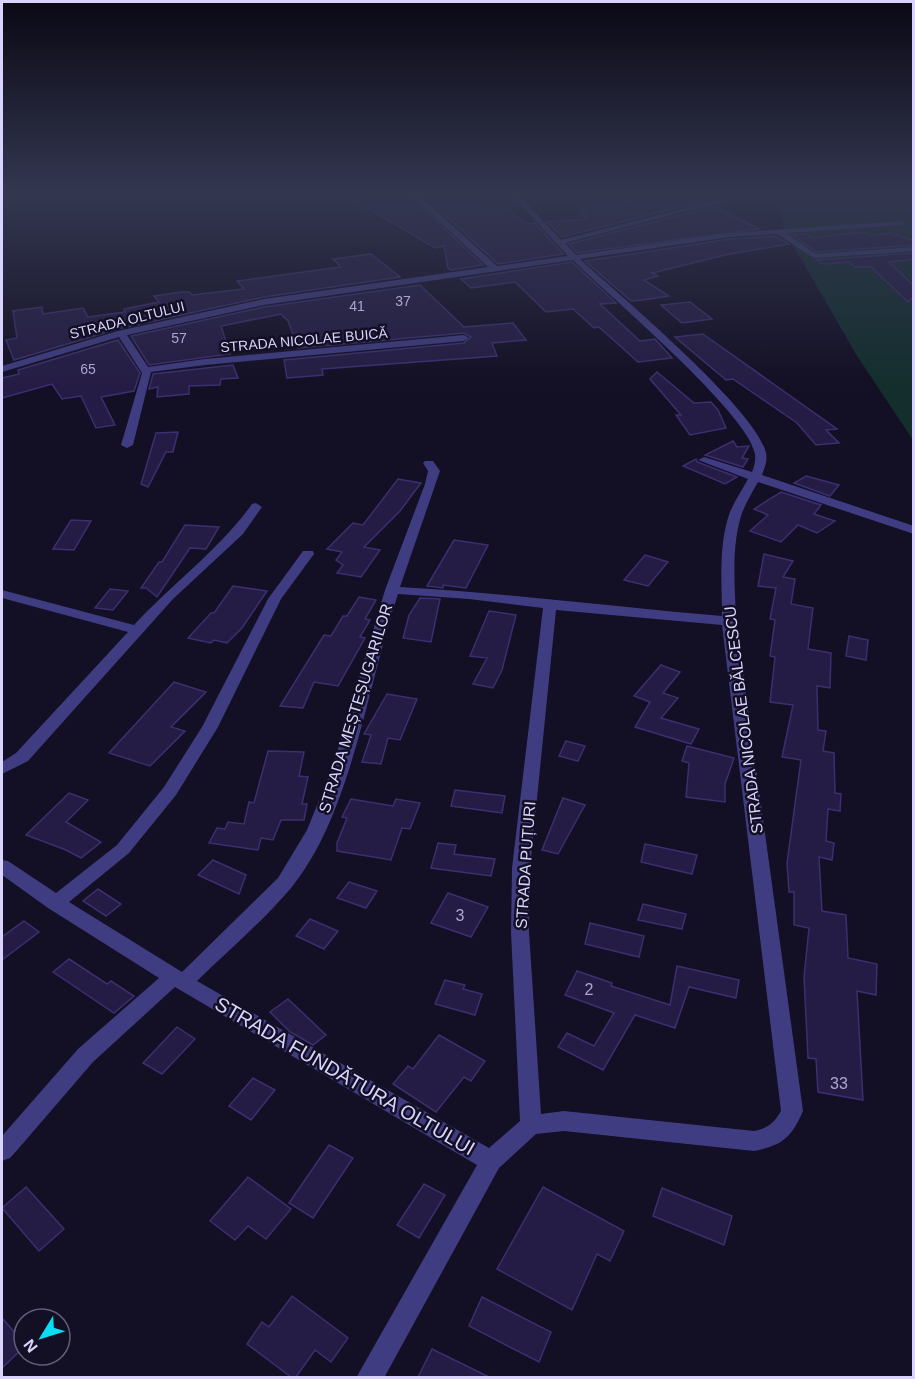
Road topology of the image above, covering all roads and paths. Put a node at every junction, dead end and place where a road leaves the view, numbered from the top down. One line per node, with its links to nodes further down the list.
1 (483, 258): 4 (street)
2 (573, 258): 4 (street, STRADA OLTULUI)
3 (576, 258): 12 (street, STRADA NICOLAE BĂLCESCU)
4 (495, 269): 5 (street, STRADA OLTULUI)
5 (121, 333): 7 (street, STRADA OLTULUI); 8 (street)
6 (464, 338): 8 (street, STRADA NICOLAE BUICĂ)
7 (2, 369)
8 (147, 370): 9 (street)
9 (127, 445)
10 (704, 460): 12 (street)
11 (429, 463): 16 (street, STRADA MEȘTEȘUGARILOR)
12 (755, 477): 14 (street); 19 (street, STRADA NICOLAE BĂLCESCU)
13 (256, 507): 20 (street)
14 (914, 530)
15 (308, 554): 23 (street)
16 (392, 590): 18 (street); 24 (street, STRADA MEȘTEȘUGARILOR)
17 (2, 594): 20 (street)
18 (550, 605): 19 (street); 25 (street, STRADA PUȚURI)
19 (729, 621): 25 (street, STRADA NICOLAE BĂLCESCU)
20 (137, 630): 21 (street)
21 (2, 769)
22 (2, 866): 23 (street, STRADA FUNDĂTURA OLTULUI)
23 (55, 903): 24 (street, STRADA FUNDĂTURA OLTULUI)
24 (178, 980): 26 (street, STRADA MEȘTEȘUGARILOR); 27 (street, STRADA FUNDĂTURA OLTULUI)
25 (531, 1125): 27 (street, STRADA FUNDĂTURA OLTULUI)
26 (2, 1151)
27 (491, 1161): 28 (street)
28 (369, 1377)

